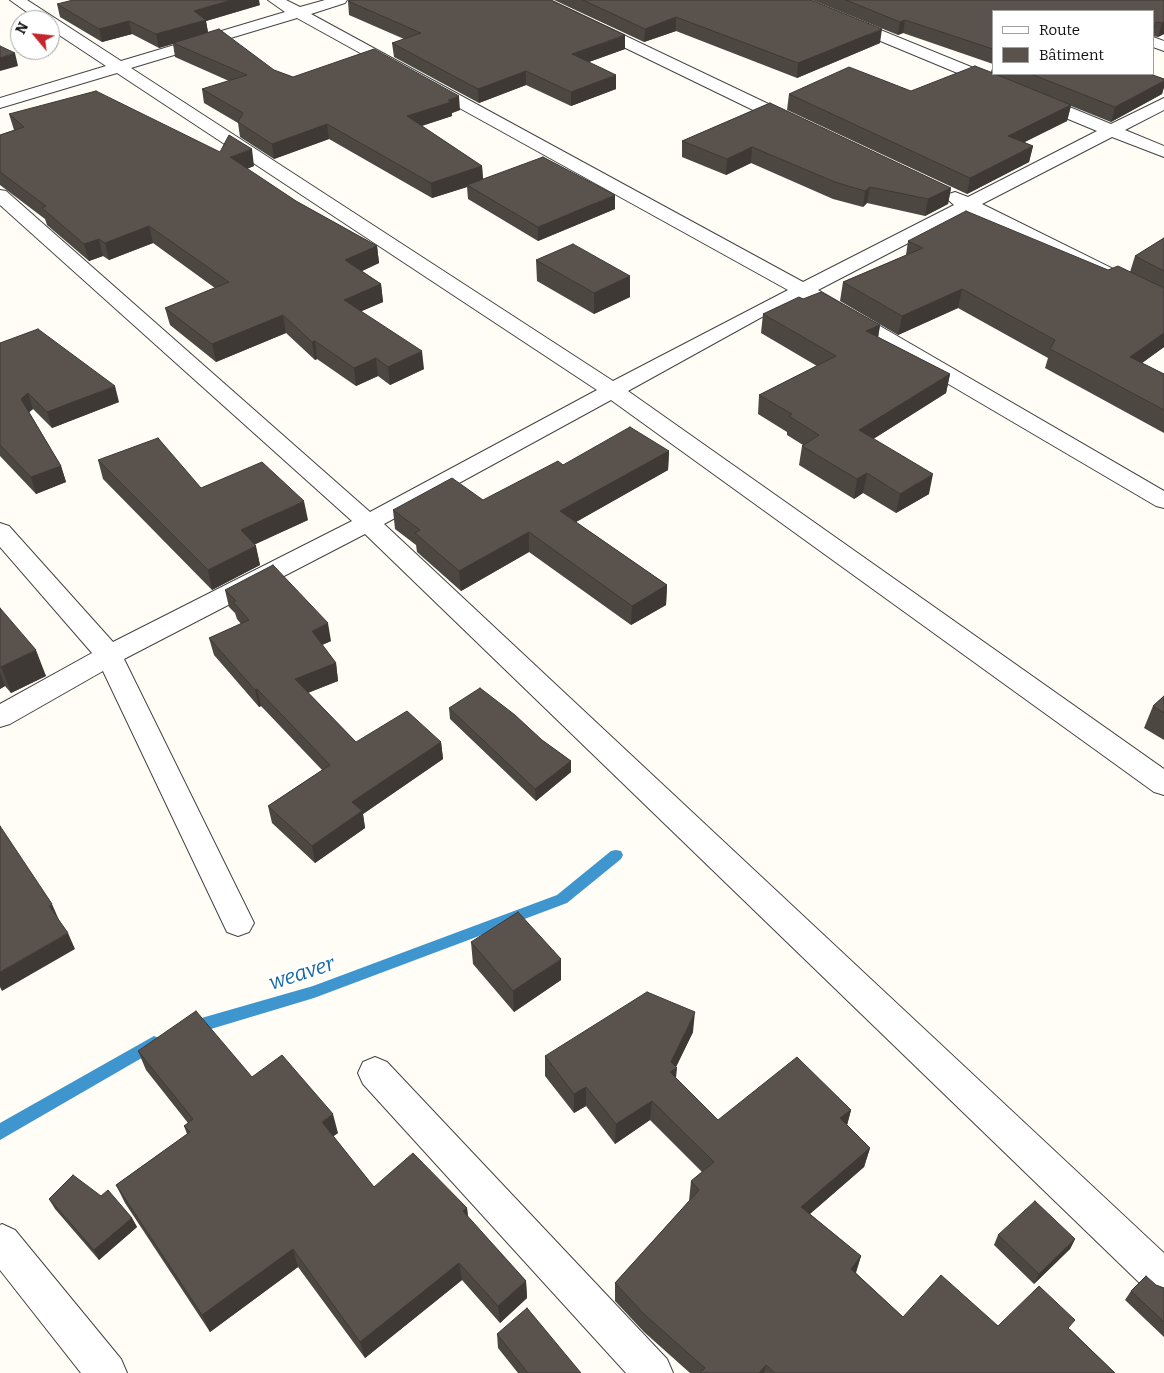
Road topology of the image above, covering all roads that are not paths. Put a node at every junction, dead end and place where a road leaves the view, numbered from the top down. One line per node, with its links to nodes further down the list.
1 (17, 0): 6 (street)
2 (275, 0): 7 (street)
3 (340, 0): 7 (street)
4 (538, 0): 12 (street)
5 (794, 0): 13 (street)
6 (32, 10)
7 (299, 12): 9 (street); 18 (street)
8 (60, 28): 9 (street)
9 (120, 67): 10 (street); 20 (street)
10 (0, 103)
11 (1164, 103): 13 (street)
12 (807, 129)
13 (1110, 130): 14 (street); 17 (street)
14 (1164, 152)
15 (940, 191): 17 (street)
16 (0, 195): 22 (street)
17 (967, 204): 18 (street); 19 (street)
18 (803, 290): 20 (street); 21 (street)
19 (1164, 302)
20 (612, 390): 22 (street); 26 (street)
21 (1164, 501)
22 (368, 523): 24 (street); 30 (street)
23 (0, 531): 24 (street)
24 (109, 655): 25 (street); 27 (street)
25 (0, 717)
26 (1164, 784)
27 (238, 924)
28 (375, 1072): 32 (street)
29 (2, 1243): 31 (street)
30 (1164, 1279)
31 (107, 1373)
32 (653, 1373)

